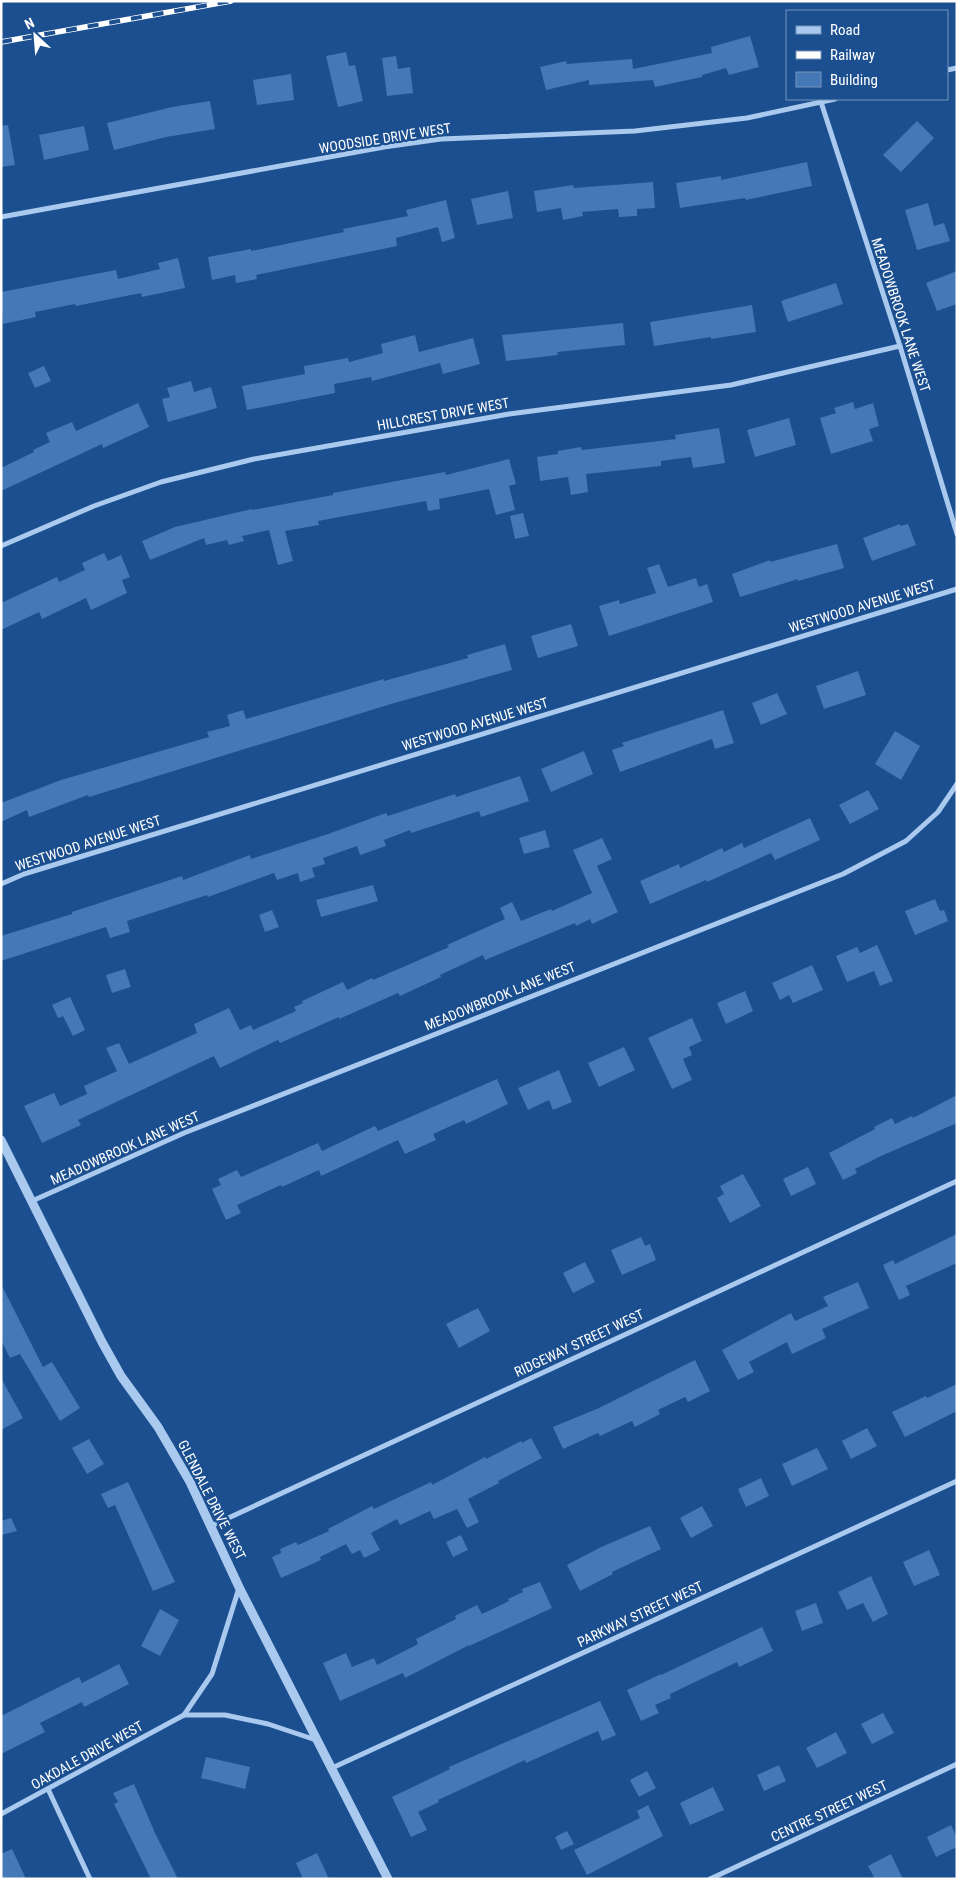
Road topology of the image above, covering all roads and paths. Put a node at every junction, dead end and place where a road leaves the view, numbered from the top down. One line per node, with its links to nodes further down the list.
1 (830, 100): 2 (street, WOODSIDE DRIVE WEST)
2 (821, 102): 3 (street, WOODSIDE DRIVE WEST); 4 (street, MEADOWBROOK LANE WEST)
3 (1, 217)
4 (900, 346): 5 (street, MEADOWBROOK LANE WEST); 6 (street, HILLCREST DRIVE WEST)
5 (957, 534)
6 (1, 546)
7 (957, 588): 9 (street, WESTWOOD AVENUE WEST)
8 (957, 784): 12 (street, MEADOWBROOK LANE WEST)
9 (1, 884)
10 (1, 1140): 12 (street, GLENDALE DRIVE WEST)
11 (957, 1181): 14 (street, RIDGEWAY STREET WEST)
12 (32, 1201): 14 (street, GLENDALE DRIVE WEST)
13 (957, 1481): 19 (street, PARKWAY STREET WEST)
14 (211, 1526): 15 (street, GLENDALE DRIVE WEST)
15 (240, 1587): 16 (street, OAKDALE DRIVE WEST); 17 (street, GLENDALE DRIVE WEST)
16 (184, 1714): 17 (street); 20 (street, OAKDALE DRIVE WEST)
17 (316, 1740): 19 (street, GLENDALE DRIVE WEST)
18 (957, 1764): 24 (street, CENTRE STREET WEST)
19 (332, 1768): 23 (street, GLENDALE DRIVE WEST)
20 (48, 1789): 21 (street, OAKDALE DRIVE WEST); 22 (street)
21 (1, 1814)
22 (90, 1879)
23 (388, 1879)
24 (710, 1879)

